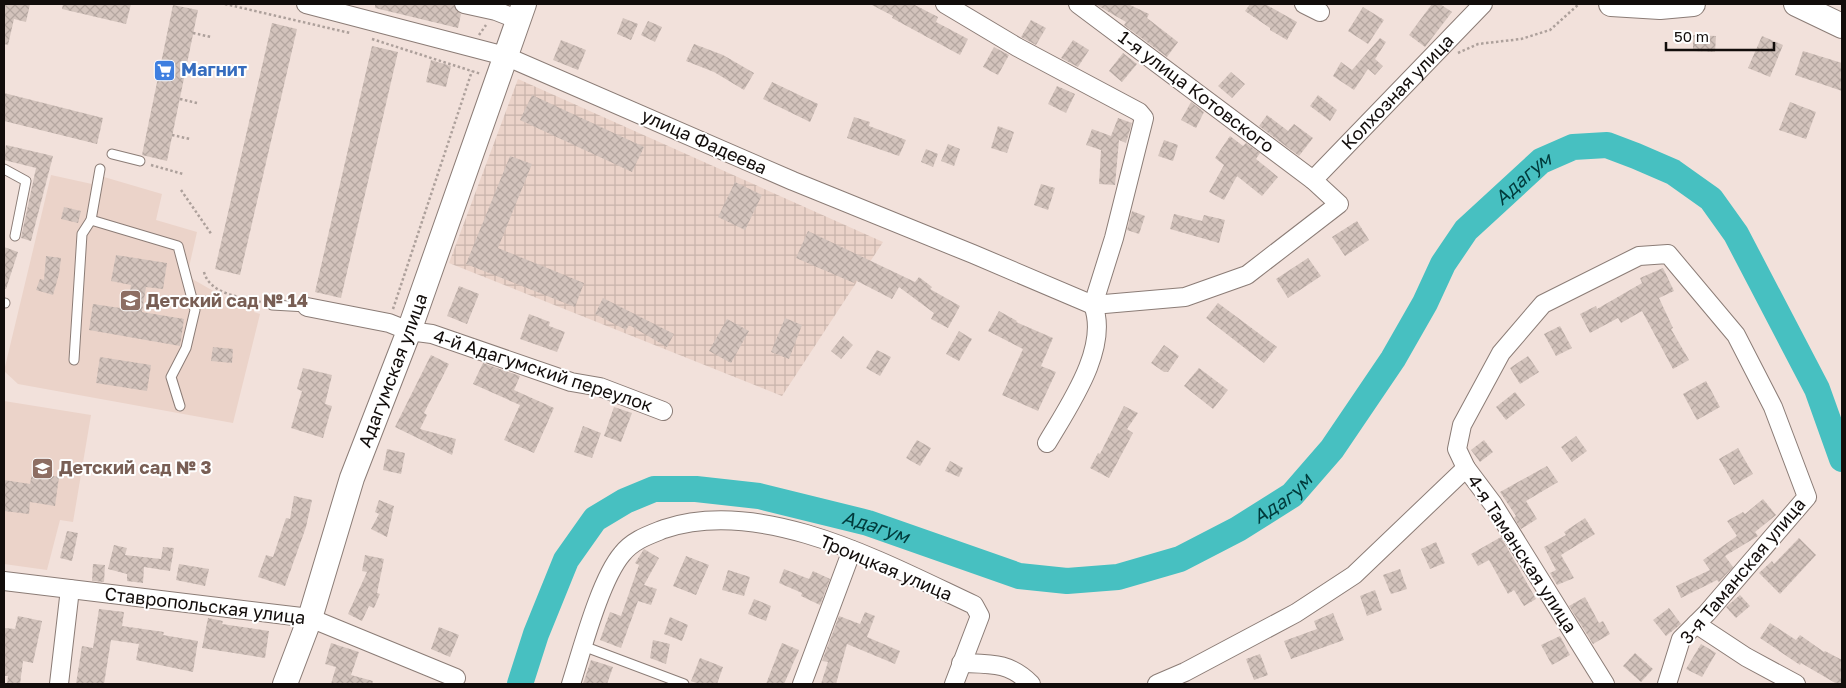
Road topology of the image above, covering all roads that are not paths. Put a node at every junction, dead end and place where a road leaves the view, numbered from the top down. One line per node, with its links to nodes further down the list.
1 (306, 4): 11 (street, улица Фадеева)
2 (464, 4): 9 (street)
3 (946, 4): 21 (street)
4 (1078, 4): 16 (street, 1-я улица Котовского)
5 (1483, 4): 16 (street, Колхозная улица)
6 (1611, 4): 7 (main road)
7 (1693, 4)
8 (1796, 4): 10 (main road)
9 (521, 12): 11 (main road)
10 (1842, 26)
11 (505, 56): 21 (street, улица Фадеева); 22 (main road, Адагумская улица)
12 (112, 154): 13 (lane)
13 (140, 161)
14 (4, 169): 18 (lane)
15 (100, 169): 17 (lane)
16 (1314, 180): 21 (street, улица Фадеева)
17 (91, 220): 23 (lane); 24 (lane)
18 (15, 236)
19 (272, 305): 20 (lane)
20 (307, 306): 22 (street, 4-й Адагумский переулок)
21 (1094, 306): 26 (street)
22 (399, 327): 25 (street, 4-й Адагумский переулок); 31 (main road, Адагумская улица)
23 (74, 360)
24 (180, 406)
25 (663, 411)
26 (1047, 444)
27 (1466, 468): 32 (street, 3-я Таманская улица); 43 (street, 4-я Таманская улица); 44 (street, 4-я Таманская улица)
28 (852, 550): 33 (street, Троицкая улица); 34 (street, Троицкая улица); 40 (street)
29 (4, 581): 30 (street, Ставропольская улица)
30 (70, 589): 31 (street, Ставропольская улица); 36 (street)
31 (310, 618): 35 (street, Ставропольская улица); 37 (main road, Адагумская улица)
32 (1696, 624): 45 (street, 3-я Таманская улица); 46 (street)
33 (583, 646): 38 (street, Троицкая улица); 39 (lane)
34 (961, 663): 41 (street, Троицкая улица); 42 (street)
35 (456, 678)
36 (58, 684)
37 (285, 684)
38 (571, 684)
39 (684, 684)
40 (802, 684)
41 (954, 684)
42 (1031, 684)
43 (1157, 684)
44 (1604, 684)
45 (1667, 684)
46 (1796, 684)

